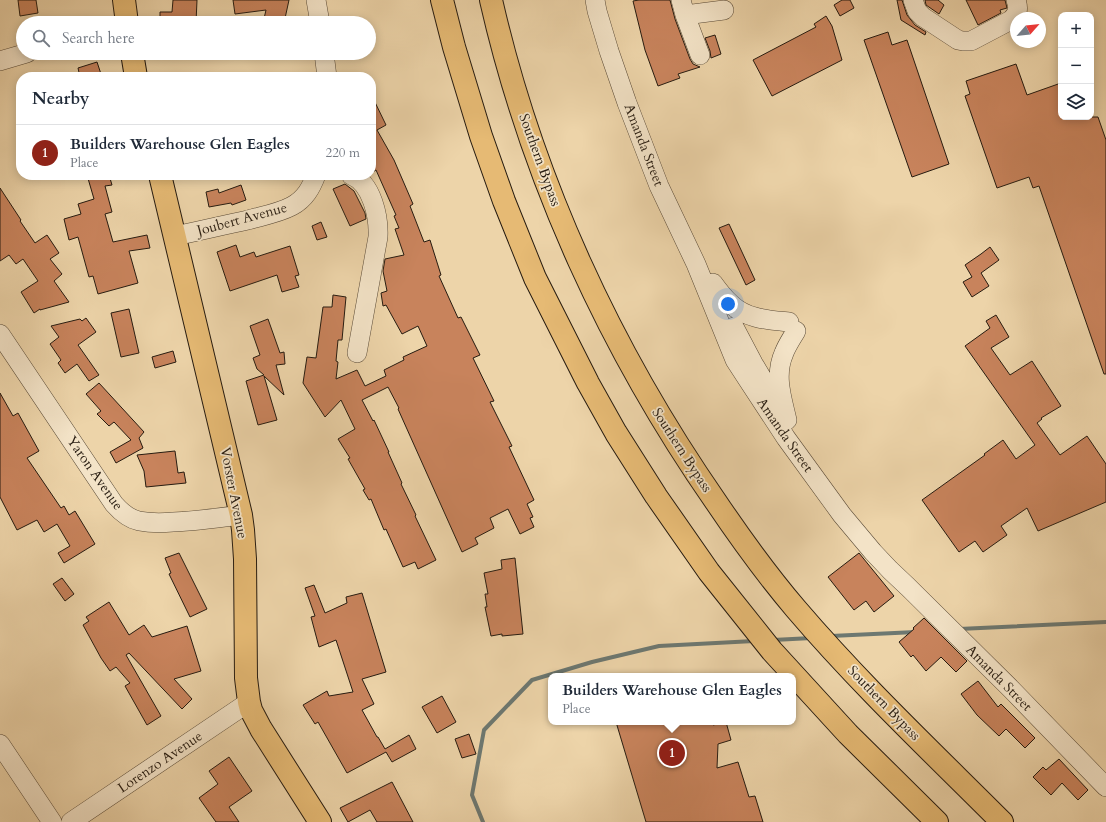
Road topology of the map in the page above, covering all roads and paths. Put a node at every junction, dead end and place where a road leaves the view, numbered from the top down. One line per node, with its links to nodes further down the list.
1 (124, 0): 11 (main road)
2 (316, 0): 12 (street)
3 (442, 0): 29 (main road)
4 (491, 0): 39 (main road, Southern Bypass)
5 (595, 0): 34 (street, Amanda Street)
6 (603, 0): 24 (street, Amanda Street)
7 (913, 0): 8 (street)
8 (1016, 0)
9 (683, 8): 10 (street); 13 (street)
10 (724, 10)
11 (126, 16)
12 (319, 16)
13 (700, 55)
14 (16, 56): 17 (street)
15 (133, 60): 18 (main road)
16 (325, 60): 19 (street)
17 (0, 61)
18 (135, 72)
19 (327, 72)
20 (161, 180): 23 (main road, Vorster Avenue)
21 (314, 180): 23 (street, Joubert Avenue)
22 (360, 180): 26 (street)
23 (175, 236): 28 (main road, Vorster Avenue)
24 (712, 283): 27 (street, Amanda Street); 27 (street)
25 (0, 334): 28 (street, Yaron Avenue)
26 (357, 353)
27 (787, 420): 33 (street, Amanda Street)
28 (241, 515): 31 (main road, Vorster Avenue)
29 (792, 673)
30 (796, 677): 38 (main road)
31 (249, 702): 36 (street, Lorenzo Avenue); 37 (main road, Vorster Avenue)
32 (0, 744): 35 (street)
33 (1106, 772)
34 (1106, 787)
35 (52, 822)
36 (71, 822)
37 (320, 822)
38 (937, 822)
39 (1002, 822)

